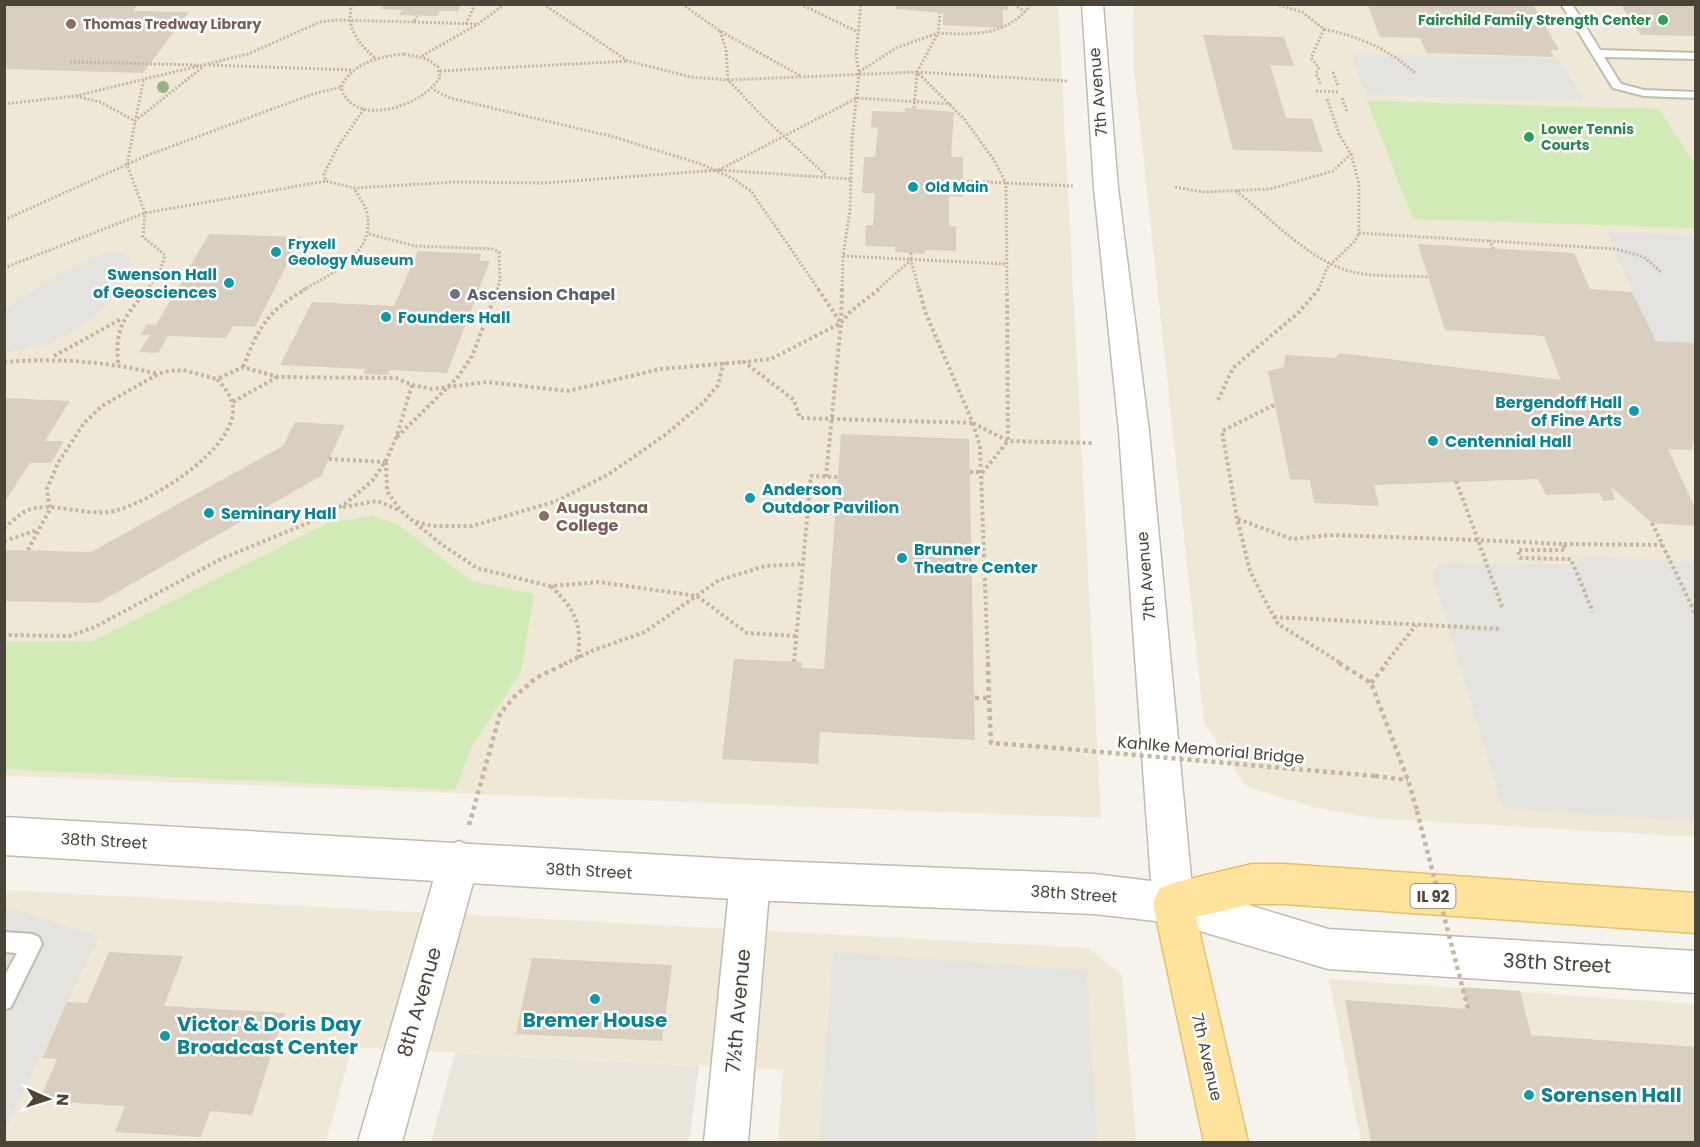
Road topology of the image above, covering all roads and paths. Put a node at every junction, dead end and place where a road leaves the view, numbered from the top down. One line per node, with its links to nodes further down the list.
1 (352, 4): 16 (path)
2 (475, 4): 18 (path)
3 (505, 4): 19 (path)
4 (543, 4): 28 (path)
5 (682, 4): 21 (path)
6 (800, 4): 22 (path)
7 (861, 4): 22 (path)
8 (1014, 4): 13 (path)
9 (1031, 4): 13 (path)
10 (1092, 4): 147 (street, 7th Avenue)
11 (1275, 4): 20 (path)
12 (1566, 4): 24 (lane)
13 (1026, 12): 23 (path)
14 (940, 13): 23 (path)
15 (417, 16): 17 (path)
16 (348, 20): 17 (path); 27 (path); 30 (path)
17 (414, 22): 18 (path)
18 (466, 24): 19 (path)
19 (478, 24): 26 (path)
20 (1324, 29): 36 (path); 41 (path)
21 (720, 31): 37 (path); 39 (path)
22 (858, 32): 35 (path)
23 (938, 33): 33 (path); 35 (path)
24 (1595, 53): 25 (lane); 47 (lane)
25 (1695, 56)
26 (422, 57): 27 (path); 32 (path)
27 (375, 58): 31 (path)
28 (628, 61): 32 (path); 39 (path)
29 (70, 62): 30 (path)
30 (205, 65): 31 (path); 38 (path); 58 (path)
31 (352, 70): 43 (path)
32 (440, 71): 44 (path)
33 (917, 72): 35 (path); 40 (path); 52 (path); 54 (path)
34 (1333, 72): 42 (path)
35 (859, 73): 37 (path); 49 (path)
36 (1416, 74)
37 (802, 76): 39 (path)
38 (144, 78): 48 (path); 58 (path)
39 (728, 80): 59 (path)
40 (1068, 81)
41 (1322, 85)
42 (1338, 86)
43 (341, 87): 56 (path); 61 (path)
44 (434, 90): 56 (path); 62 (path)
45 (1316, 91): 46 (path)
46 (1340, 92)
47 (1695, 95)
48 (75, 96): 53 (path); 58 (path)
49 (857, 98): 52 (path); 59 (path); 64 (path)
50 (1342, 98): 57 (path)
51 (1327, 99): 60 (path)
52 (915, 101): 54 (path); 55 (path)
53 (4, 104)
54 (951, 104): 67 (path)
55 (914, 108)
56 (364, 109): 66 (path)
57 (1347, 112)
58 (135, 121): 61 (path)
59 (784, 135): 62 (path); 63 (path)
60 (1351, 154): 71 (path); 74 (path)
61 (127, 165): 72 (path); 73 (path)
62 (719, 170): 63 (path); 70 (path); 87 (path)
63 (827, 176): 64 (path)
64 (850, 178): 79 (path)
65 (963, 180): 67 (path)
66 (326, 181): 70 (path); 72 (path)
67 (1006, 183): 68 (path); 81 (path)
68 (1074, 186)
69 (1175, 187): 71 (path)
70 (354, 188): 75 (path)
71 (1236, 191): 82 (path)
72 (145, 213): 83 (path); 86 (path)
73 (5, 219)
74 (1359, 233): 76 (path); 82 (path)
75 (369, 234): 93 (path); 98 (path)
76 (1490, 241): 77 (path); 84 (path)
77 (1493, 249)
78 (911, 253): 80 (path)
79 (843, 256): 80 (path); 87 (path)
80 (911, 260): 81 (path); 87 (path); 103 (path)
81 (1006, 264): 105 (path)
82 (1332, 264): 85 (path); 99 (path)
83 (4, 268)
84 (1662, 273)
85 (1428, 277)
86 (122, 319): 88 (path); 92 (path)
87 (841, 323): 91 (path); 102 (path)
88 (52, 358): 89 (path); 92 (path)
89 (4, 362)
90 (724, 362): 91 (path); 98 (path); 118 (path)
91 (744, 362): 102 (path)
92 (118, 363): 94 (path)
93 (243, 367): 95 (path); 96 (path)
94 (158, 374): 96 (path); 115 (path)
95 (278, 377): 97 (path); 100 (path)
96 (216, 379): 100 (path)
97 (412, 385): 98 (path); 104 (path)
98 (449, 385): 104 (path)
99 (1218, 400)
100 (233, 402): 115 (path)
101 (1274, 405): 117 (path)
102 (830, 418): 103 (path); 111 (path)
103 (974, 423): 105 (path); 110 (path)
104 (395, 439): 108 (path)
105 (1008, 441): 106 (path); 110 (path)
106 (1093, 443)
107 (329, 459): 108 (path)
108 (386, 462): 114 (path); 116 (path)
109 (970, 472): 110 (path)
110 (982, 472): 142 (path)
111 (826, 477): 112 (path); 127 (path)
112 (837, 477)
113 (1456, 481): 122 (path)
114 (340, 507): 116 (path); 136 (path)
115 (50, 509): 120 (path); 121 (path)
116 (400, 510): 118 (path)
117 (1237, 518): 122 (path); 133 (path)
118 (416, 522): 128 (path)
119 (1652, 523): 125 (path)
120 (4, 528)
121 (38, 530): 123 (path); 126 (path)
122 (1478, 540): 124 (path); 130 (path)
123 (4, 542)
124 (1564, 544): 125 (path); 131 (path)
125 (1662, 545): 132 (path)
126 (28, 550)
127 (803, 564): 129 (path); 137 (path)
128 (550, 585): 129 (path); 138 (path)
129 (698, 596): 137 (path); 138 (path)
130 (1502, 607)
131 (1593, 612)
132 (1695, 615)
133 (1274, 617): 134 (path); 140 (path)
134 (1416, 625): 135 (path); 140 (path)
135 (1500, 629)
136 (4, 635)
137 (796, 636): 139 (path)
138 (578, 659): 145 (path)
139 (794, 662)
140 (1371, 683): 143 (path)
141 (975, 698): 142 (path)
142 (989, 698): 143 (path, Kahlke Memorial Bridge, bridge)
143 (1408, 780): 152 (path, bridge)
144 (4, 836): 145 (street, 38th Street)
145 (459, 861): 146 (street, 38th Street); 153 (street, 8th Avenue)
146 (750, 880): 147 (street, 38th Street); 154 (street, 7½th Avenue)
147 (1173, 903): 148 (main road, 38th Street / IL 92); 150 (street, 38th Street); 155 (main road, 7th Avenue)
148 (1695, 913)
149 (4, 942): 151 (lane)
150 (1695, 972)
151 (4, 1000)
152 (1468, 1009)
153 (380, 1143)
154 (726, 1143)
155 (1226, 1143)

